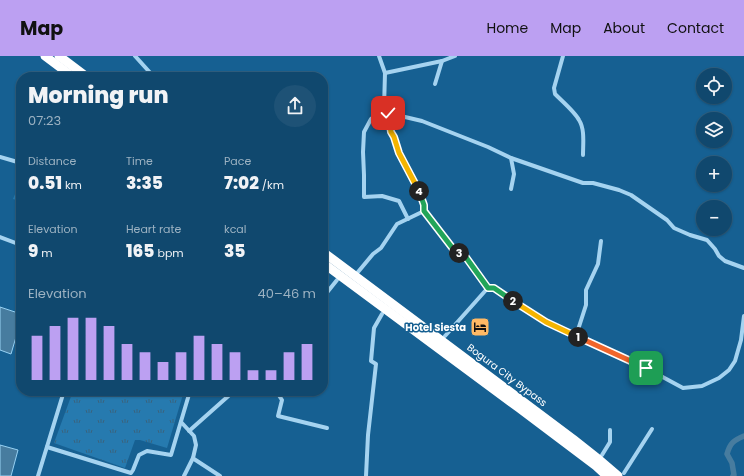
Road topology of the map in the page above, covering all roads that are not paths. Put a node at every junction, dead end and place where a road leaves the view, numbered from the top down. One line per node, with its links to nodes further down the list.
1 (45, 56): 8 (highway)
2 (59, 56): 9 (highway)
3 (135, 56): 10 (street)
4 (379, 56): 11 (street)
5 (455, 56): 7 (street)
6 (563, 56): 15 (street)
7 (442, 61): 11 (street); 12 (street)
8 (66, 72)
9 (80, 72)
10 (149, 72)
11 (385, 73): 13 (street)
12 (436, 84)
13 (384, 108): 14 (street); 21 (street)
14 (388, 113): 17 (street); 20 (street)
15 (583, 154)
16 (0, 157): 18 (street)
17 (511, 158): 19 (street); 27 (street)
18 (16, 162)
19 (511, 189)
20 (424, 211): 21 (street); 30 (street)
21 (408, 219): 28 (street)
22 (0, 237): 24 (street)
23 (601, 241): 35 (street)
24 (16, 243)
25 (328, 256): 48 (highway, Bogura City Bypass)
26 (328, 267): 53 (highway, Bogura City Bypass)
27 (744, 268)
28 (358, 272)
29 (337, 280): 31 (street)
30 (488, 288): 34 (street); 35 (street)
31 (328, 291)
32 (382, 314): 52 (street)
33 (744, 316): 35 (street)
34 (445, 336)
35 (576, 336)
36 (62, 396): 45 (street)
37 (189, 396): 40 (street)
38 (228, 396): 44 (street)
39 (279, 396): 41 (street)
40 (181, 422): 44 (street); 45 (street)
41 (327, 428)
42 (652, 428): 48 (street)
43 (610, 430): 46 (street)
44 (189, 431): 47 (street)
45 (47, 447): 49 (street)
46 (602, 455)
47 (192, 458): 50 (street); 51 (street)
48 (621, 474)
49 (38, 476)
50 (184, 476)
51 (220, 476)
52 (366, 476)
53 (607, 476)

